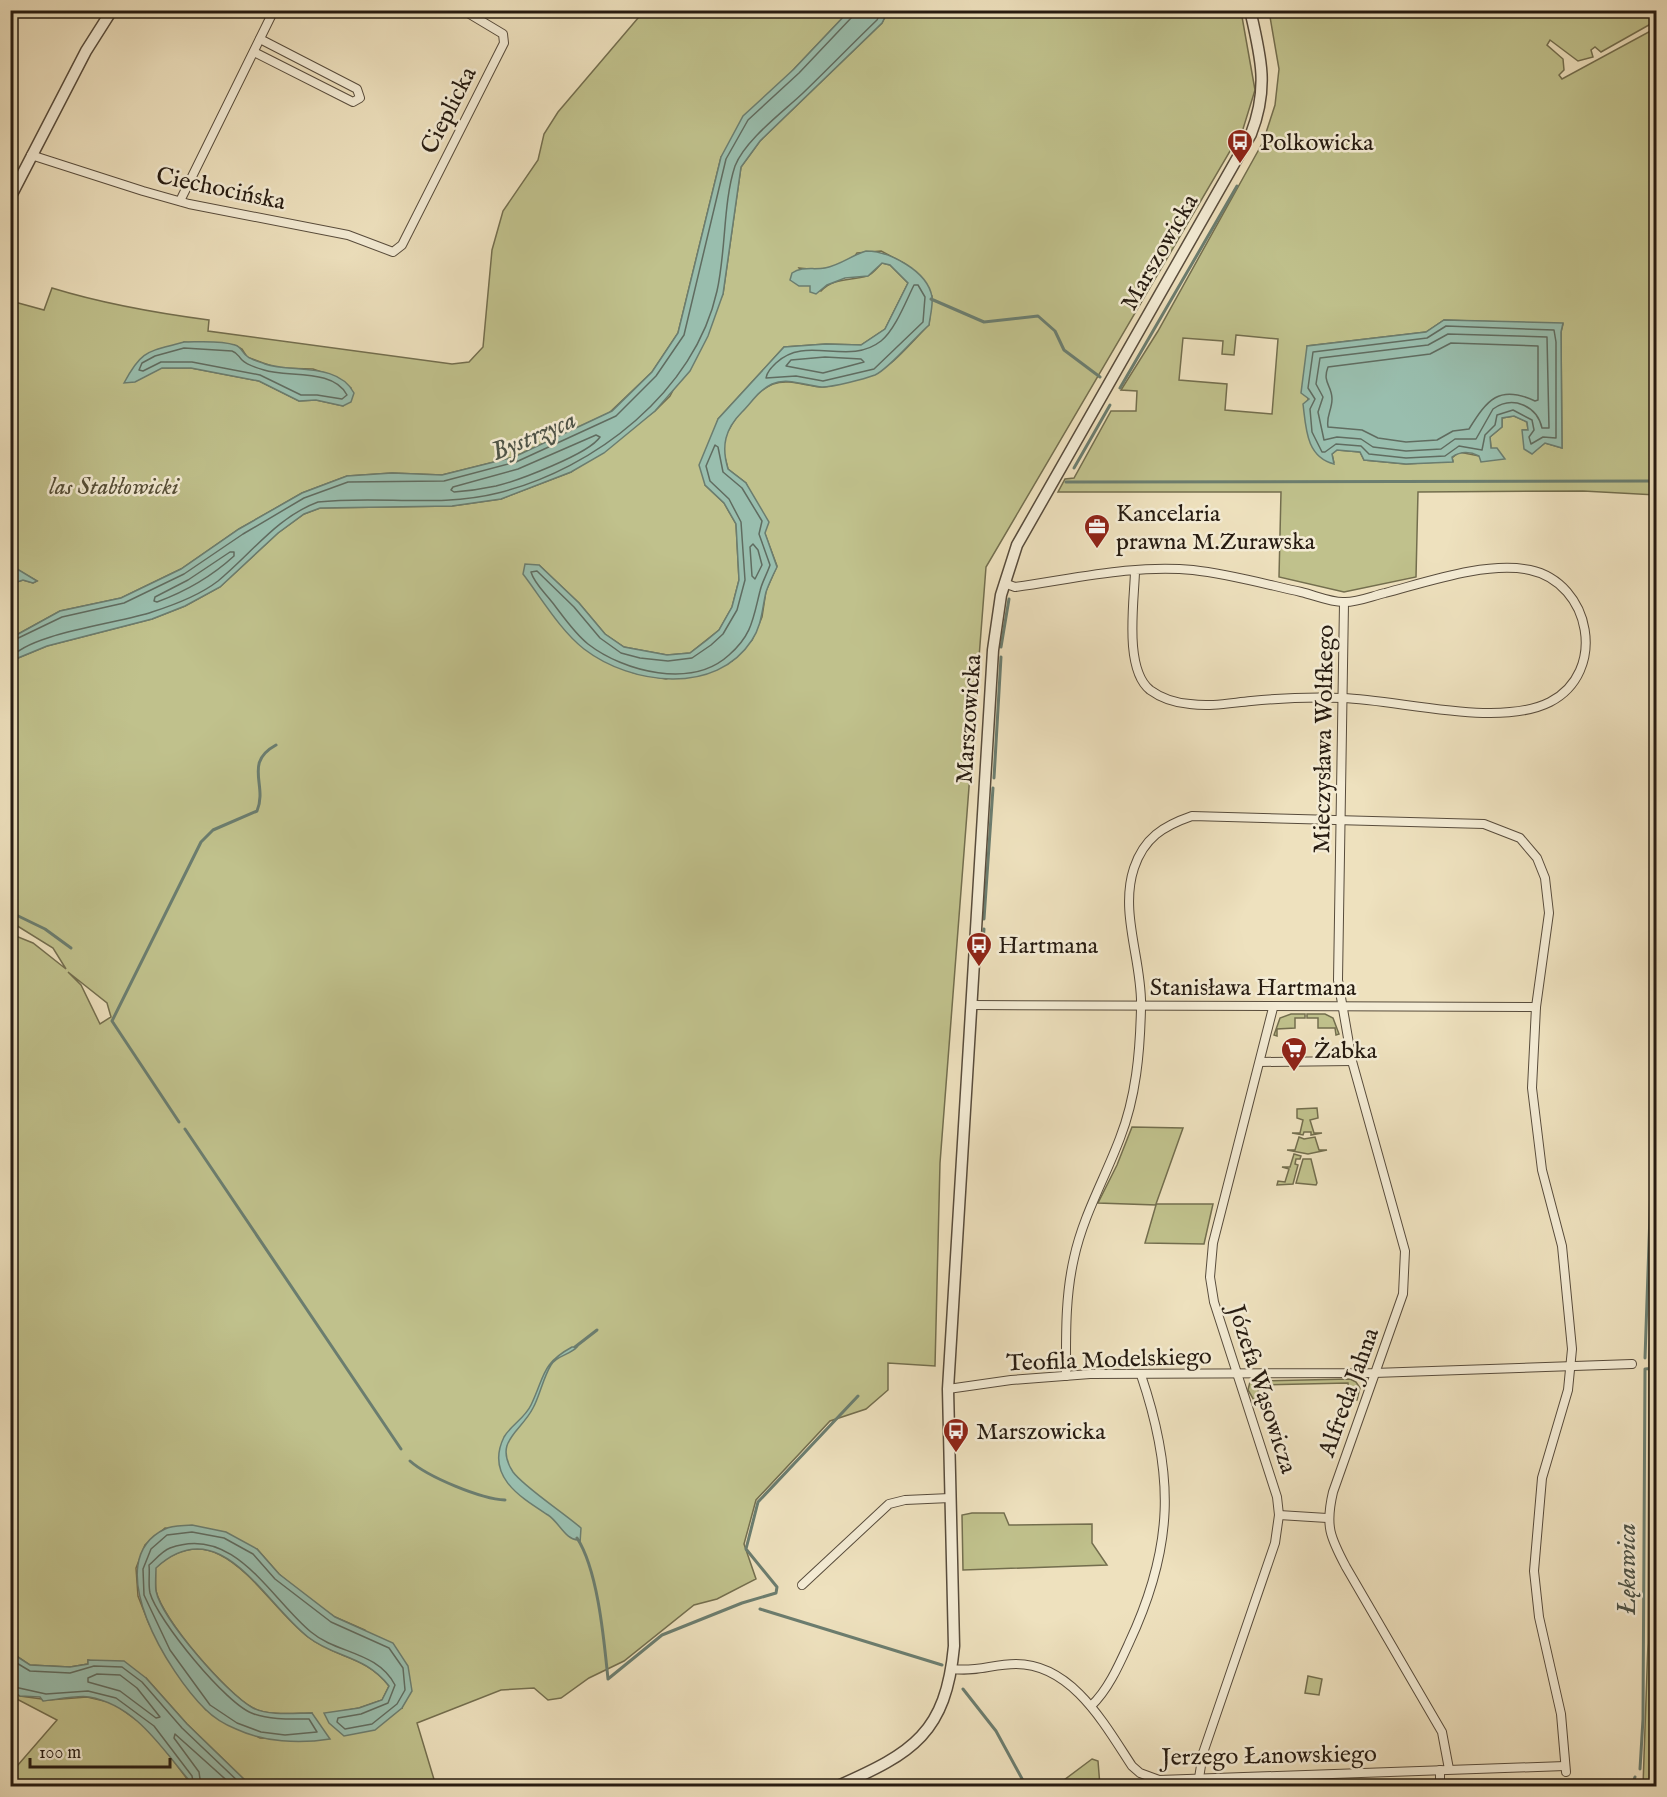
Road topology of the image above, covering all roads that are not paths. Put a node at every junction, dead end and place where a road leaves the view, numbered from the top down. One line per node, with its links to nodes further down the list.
1 (112, 10): 7 (street)
2 (274, 10): 5 (street)
3 (463, 10): 11 (street, Cieplicka)
4 (1250, 10): 13 (street, Marszowicka)
5 (260, 39): 6 (street); 6 (street)
6 (254, 52): 10 (street)
7 (31, 154): 8 (street); 10 (street, Ciechocińska)
8 (15, 178): 9 (street)
9 (10, 198)
10 (180, 201): 11 (street, Ciechocińska)
11 (402, 245)
12 (1135, 572): 13 (street, Mieczysława Wolfkego); 14 (street, Mieczysława Wolfkego); 15 (street)
13 (1004, 583): 17 (street, Marszowicka)
14 (1344, 603): 15 (street, Mieczysława Wolfkego); 15 (street)
15 (1344, 698): 16 (street, Mieczysława Wolfkego)
16 (1341, 820): 18 (street, Mieczysława Wolfkego); 19 (street); 20 (street)
17 (971, 1005): 20 (street, Stanisława Hartmana); 30 (street, Marszowicka)
18 (1341, 1006): 19 (street, Stanisława Hartmana); 21 (street, Stanisława Hartmana); 22 (street, Alfreda Jahna)
19 (1536, 1007): 25 (street)
20 (1142, 1008): 21 (street, Stanisława Hartmana); 28 (street)
21 (1273, 1008): 23 (street, Józefa Wąsowicza)
22 (1352, 1061): 23 (street); 26 (street, Alfreda Jahna)
23 (1260, 1062): 27 (street, Józefa Wąsowicza)
24 (1632, 1364): 25 (street, Teofila Modelskiego)
25 (1570, 1368): 26 (street, Teofila Modelskiego); 37 (street, Jerzego Łanowskiego)
26 (1374, 1373): 27 (street, Teofila Modelskiego); 33 (street, Alfreda Jahna)
27 (1236, 1374): 29 (street, Teofila Modelskiego); 32 (street, Józefa Wąsowicza)
28 (1066, 1376): 29 (street, Teofila Modelskiego); 30 (street, Teofila Modelskiego)
29 (1141, 1376): 36 (street)
30 (948, 1389): 31 (street, Marszowicka)
31 (950, 1498): 34 (street); 35 (street, Marszowicka)
32 (1279, 1515): 33 (street); 38 (street, Józefa Wąsowicza)
33 (1327, 1518): 37 (street, Alfreda Jahna)
34 (802, 1585)
35 (952, 1669): 36 (street, Jerzego Łanowskiego); 39 (street, Marszowicka)
36 (1091, 1706): 38 (street, Jerzego Łanowskiego)
37 (1444, 1769): 38 (street, Jerzego Łanowskiego); 40 (street, Alfreda Jahna)
38 (1199, 1778)
39 (838, 1786)
40 (1440, 1786)

